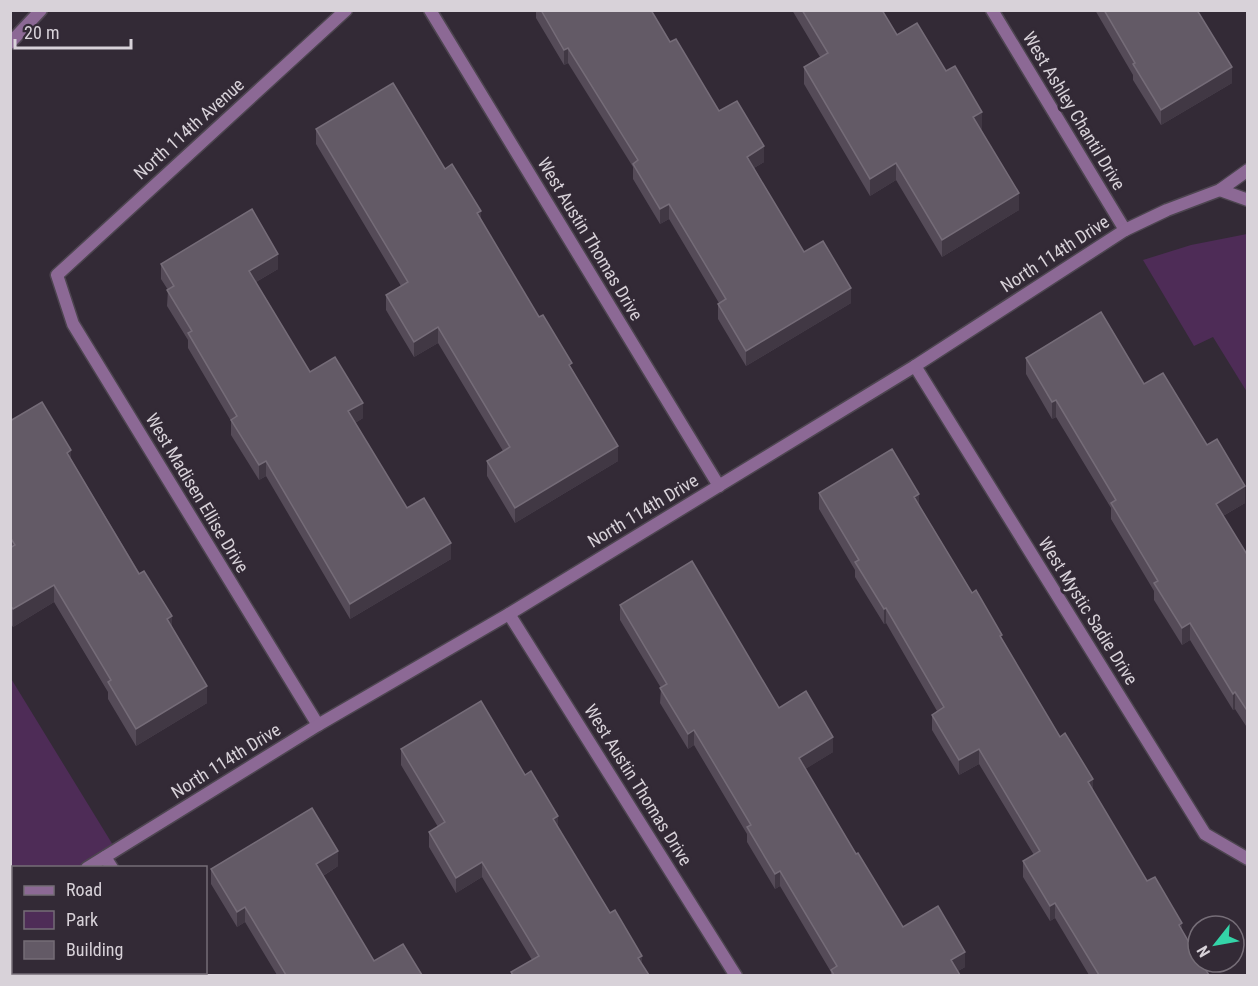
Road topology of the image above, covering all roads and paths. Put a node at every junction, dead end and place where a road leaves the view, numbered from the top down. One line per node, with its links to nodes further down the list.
1 (41, 10): 5 (street)
2 (346, 10): 10 (street, North 114th Avenue)
3 (430, 10): 12 (street, West Austin Thomas Drive)
4 (992, 10): 9 (street, West Ashley Chantil Drive)
5 (10, 43)
6 (1248, 170): 7 (street, North 114th Drive)
7 (1220, 190): 8 (street); 9 (street, North 114th Drive)
8 (1248, 200)
9 (1125, 230): 11 (street, North 114th Drive)
10 (57, 275): 14 (street, West Madisen Ellise Drive)
11 (915, 366): 12 (street, North 114th Drive); 15 (street, West Mystic Sadie Drive)
12 (719, 486): 13 (street, North 114th Drive)
13 (509, 614): 14 (street, North 114th Drive); 18 (street, West Austin Thomas Drive)
14 (318, 725): 16 (street, North 114th Drive)
15 (1248, 859)
16 (108, 862): 17 (street, North 114th Drive)
17 (91, 866)
18 (736, 975)

